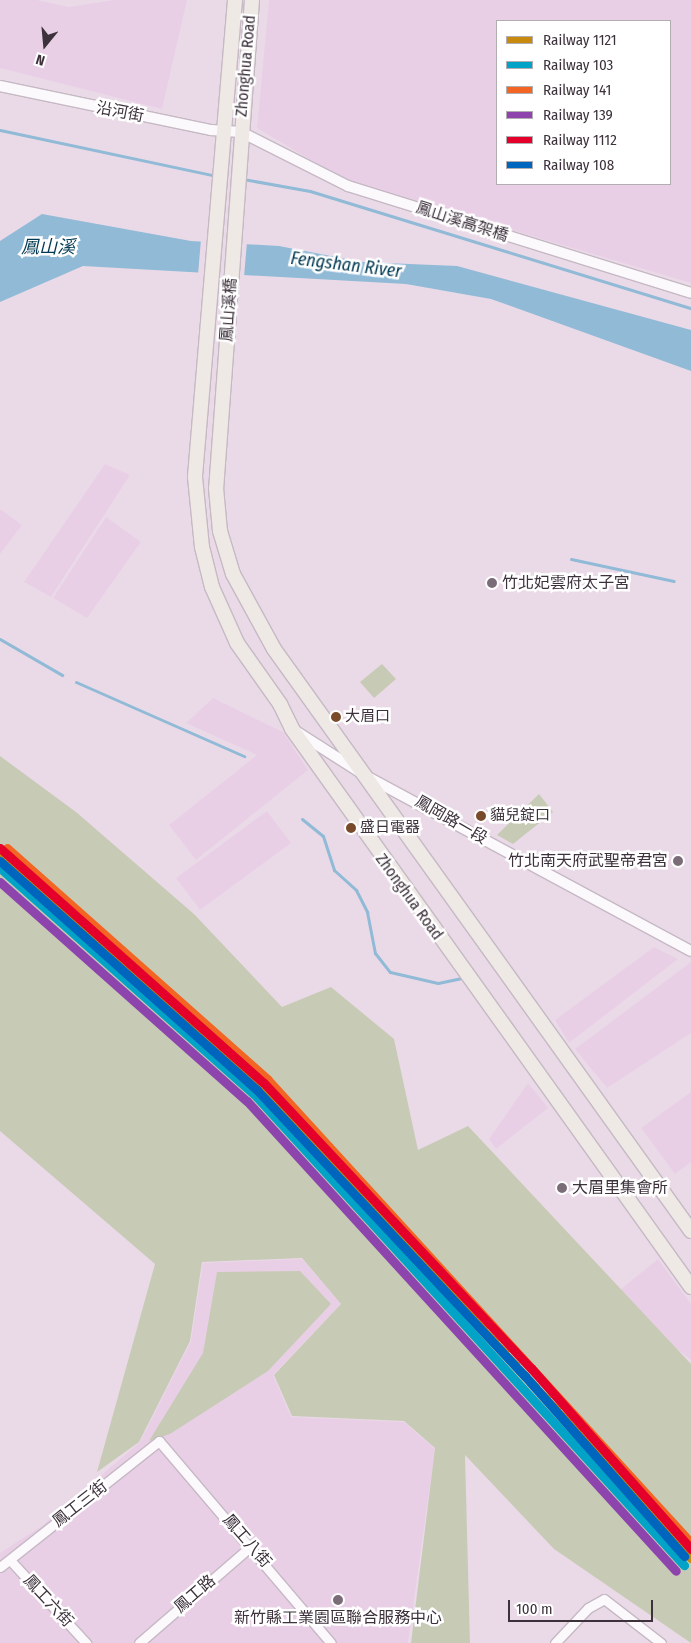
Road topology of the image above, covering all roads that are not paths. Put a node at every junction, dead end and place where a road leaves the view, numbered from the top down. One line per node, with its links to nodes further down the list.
1 (235, 0): 4 (main road, Zhonghua Road)
2 (252, 0): 5 (main road, Zhonghua Road)
3 (0, 86): 4 (street, 沿河街)
4 (222, 130): 5 (street, 沿河街); 7 (main road, 鳳山溪橋)
5 (241, 132): 6 (street, 鳳山溪高架橋); 9 (main road, 鳳山溪橋)
6 (691, 293)
7 (195, 476): 8 (main road, Zhonghua Road)
8 (292, 730): 9 (street, 鳳岡路一段); 12 (main road, Zhonghua Road)
9 (366, 776): 10 (street, 鳳岡路一段); 11 (main road)
10 (691, 951)
11 (691, 1231)
12 (691, 1287)
13 (159, 1441): 14 (street, 鳳工八街); 15 (street, 鳳工三街)
14 (252, 1545): 18 (street, 鳳工路); 19 (street, 鳳工八街)
15 (10, 1560): 16 (street, 鳳工三街); 17 (street, 鳳工六街)
16 (0, 1567)
17 (86, 1643)
18 (138, 1643)
19 (331, 1643)
20 (555, 1643): 21 (street)
21 (662, 1643)

